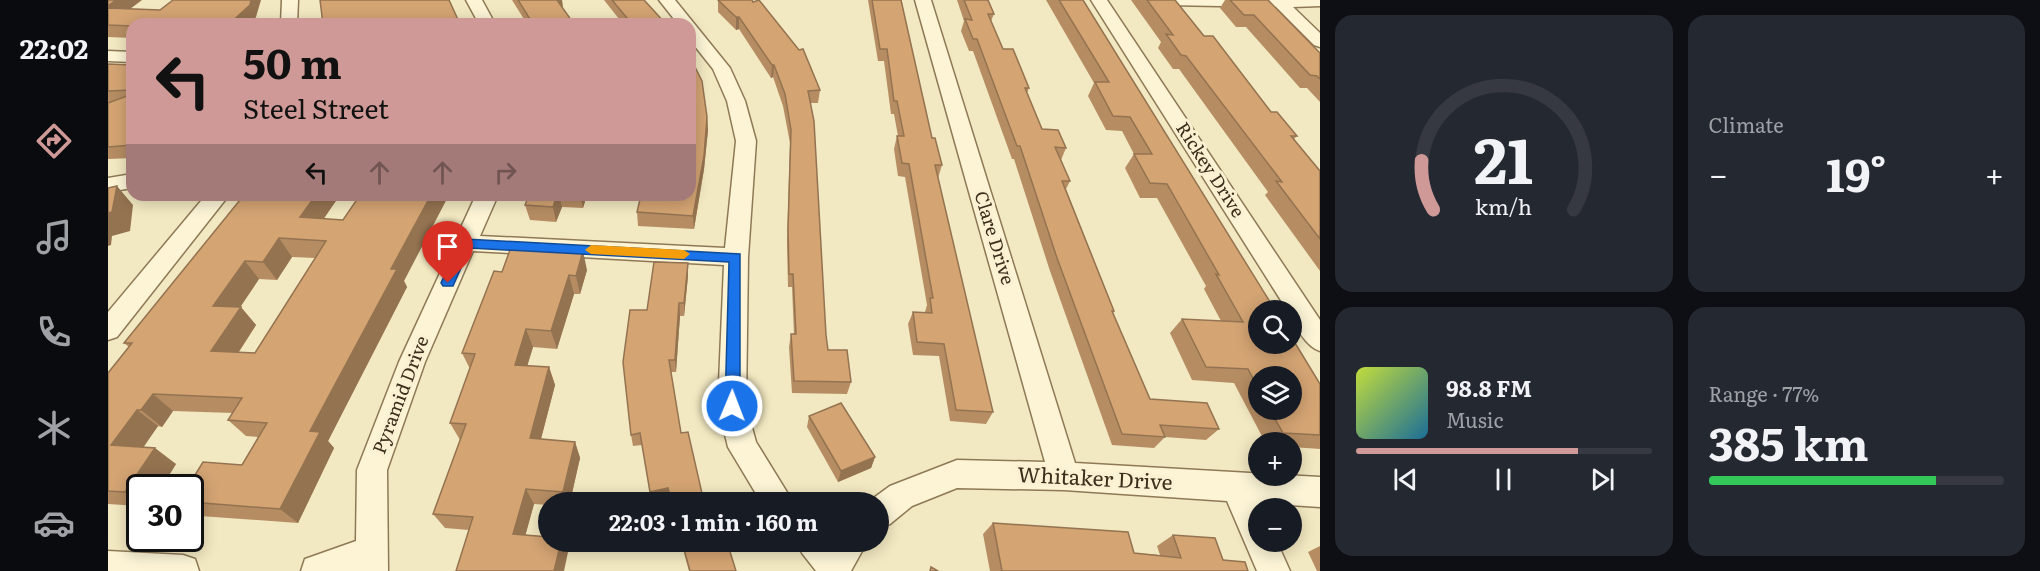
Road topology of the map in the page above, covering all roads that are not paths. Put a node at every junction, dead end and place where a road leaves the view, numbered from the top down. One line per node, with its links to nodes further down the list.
1 (290, 0): 10 (street)
2 (474, 0): 11 (street)
3 (689, 0): 8 (street)
4 (923, 0): 25 (street, Clare Drive)
5 (1099, 0): 24 (street, Rickey Drive)
6 (1167, 0): 9 (street)
7 (1320, 1): 9 (street)
8 (669, 2): 12 (street)
9 (1280, 3): 14 (street)
10 (289, 18)
11 (484, 18)
12 (681, 18)
13 (696, 37): 22 (street)
14 (1320, 42)
15 (108, 56): 16 (street)
16 (126, 57)
17 (126, 182): 18 (street)
18 (108, 185)
19 (213, 201): 23 (street)
20 (484, 201): 21 (street, Pyramid Drive)
21 (465, 243): 22 (street); 32 (street, Pyramid Drive)
22 (736, 257): 27 (street)
23 (108, 330)
24 (1320, 341)
25 (1064, 476): 26 (street, Whitaker Drive); 29 (street, Whitaker Drive)
26 (1237, 488): 28 (street, Whitaker Drive); 30 (street)
27 (772, 492)
28 (1320, 492)
29 (889, 505)
30 (1248, 514)
31 (1265, 552): 36 (street)
32 (372, 562): 35 (street)
33 (108, 567): 34 (street)
34 (183, 571)
35 (317, 571)
36 (1274, 571)

